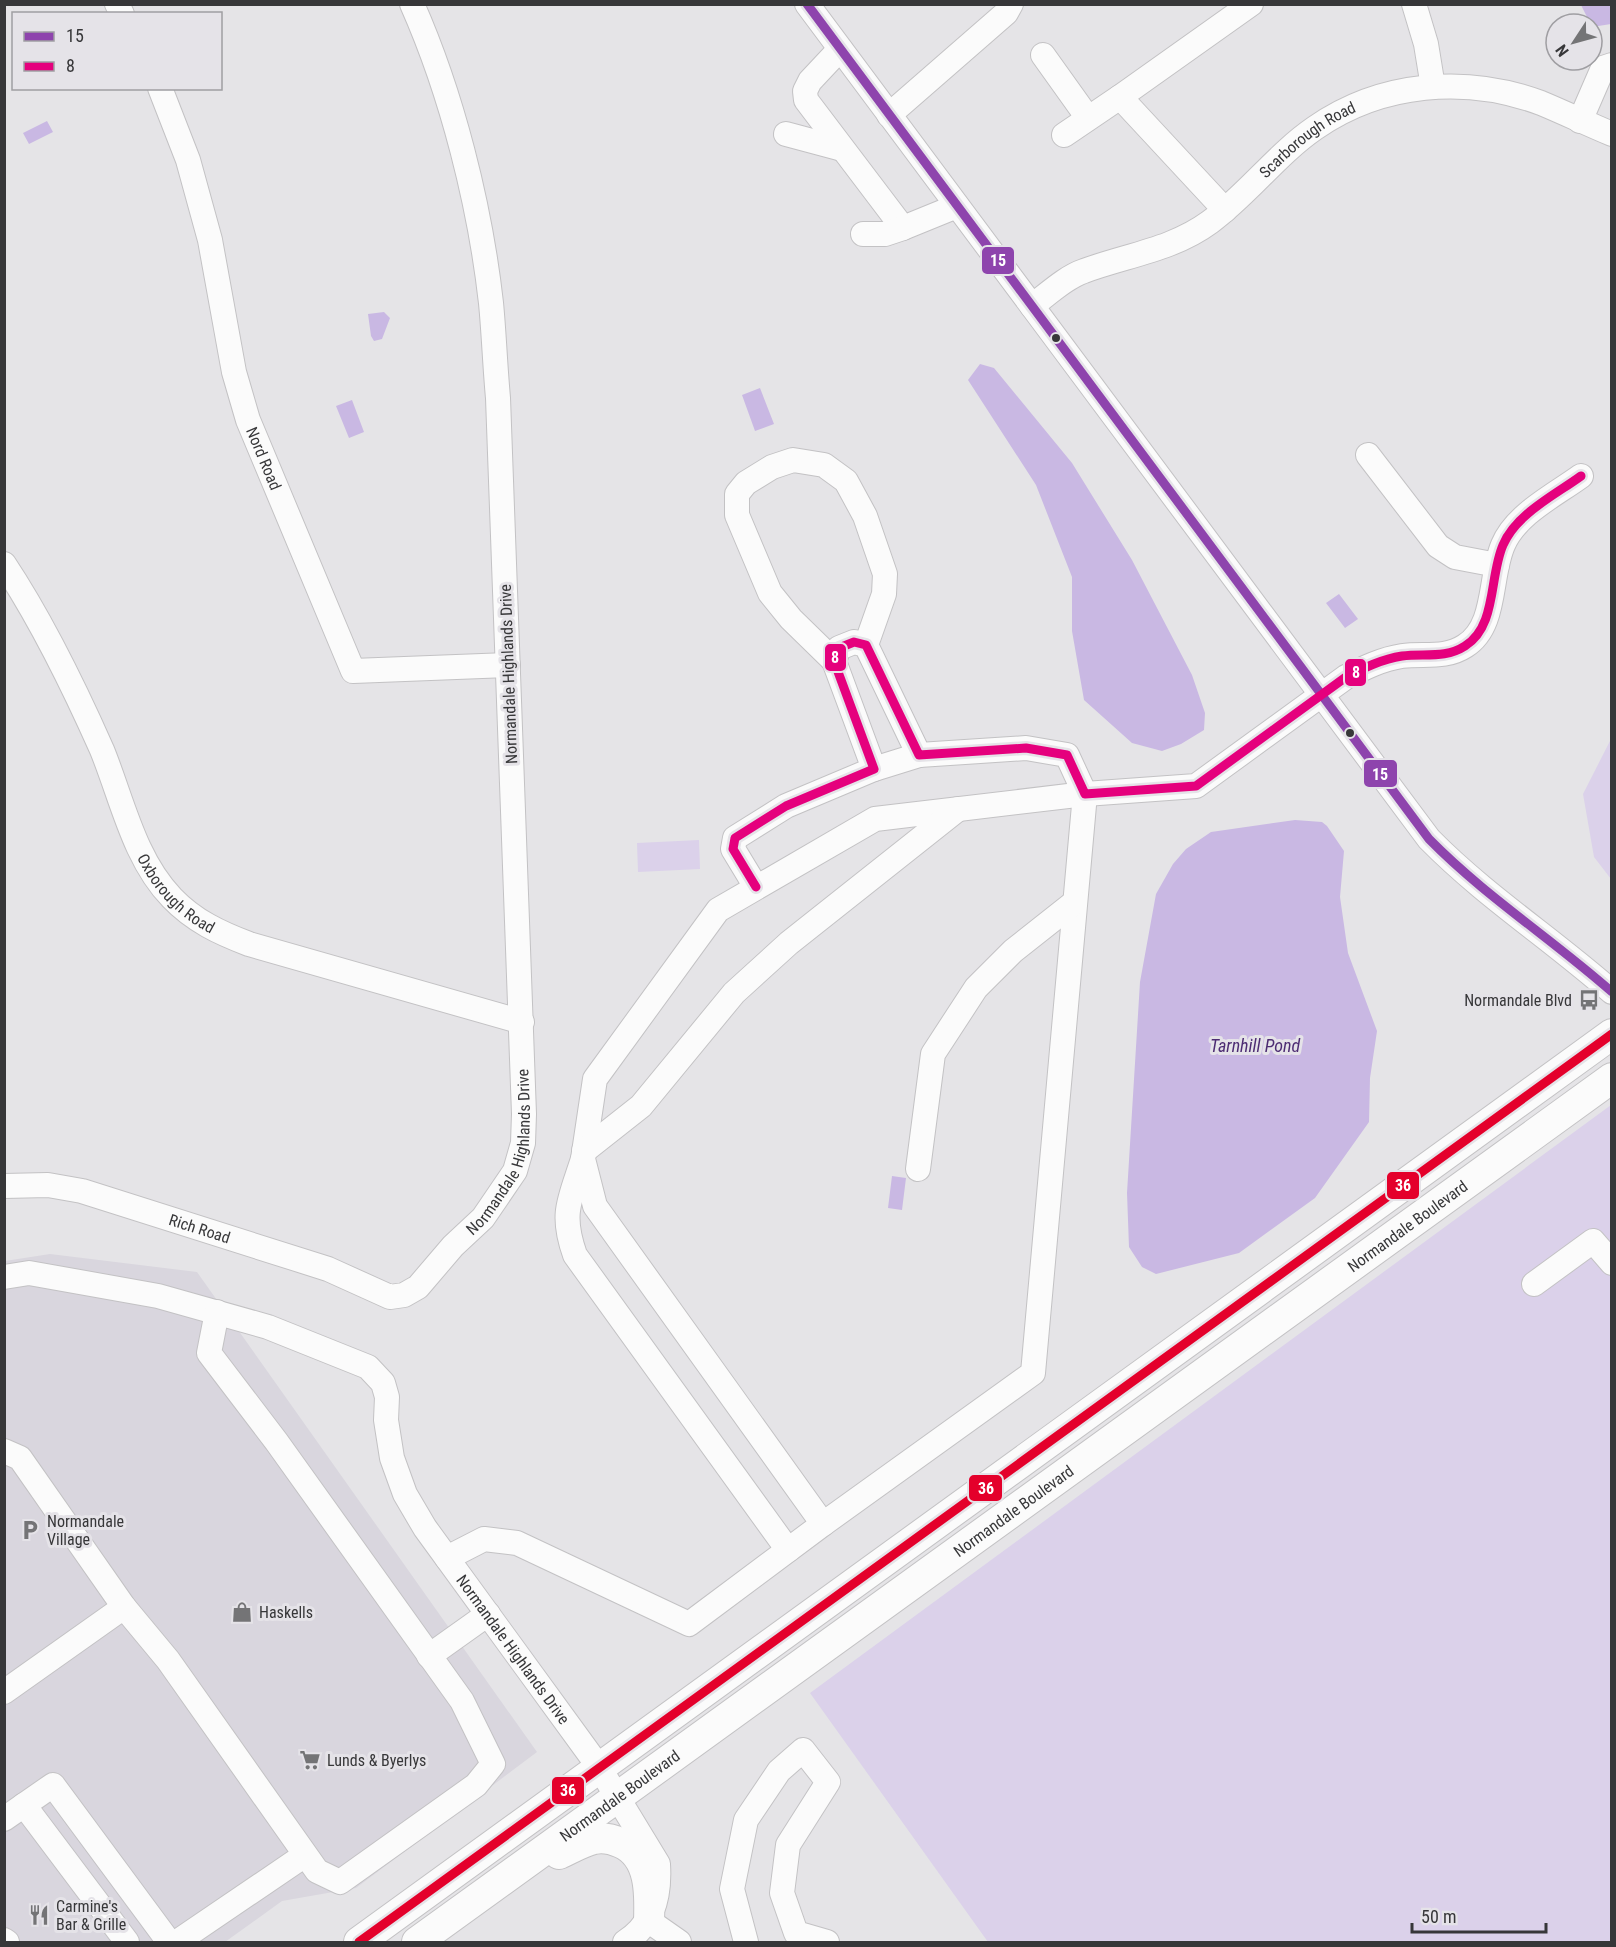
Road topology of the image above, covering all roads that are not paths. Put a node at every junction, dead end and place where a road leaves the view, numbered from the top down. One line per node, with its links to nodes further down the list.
1 (412, 4): 30 (street, Normandale Highlands Drive)
2 (807, 4): 6 (street)
3 (1011, 4): 12 (street)
4 (1251, 4): 11 (street)
5 (1414, 4): 9 (street)
6 (840, 49): 12 (street); 18 (street)
7 (1042, 56): 13 (street)
8 (1611, 65): 14 (street)
9 (1433, 87): 14 (street, Scarborough Road); 20 (street, Scarborough Road)
10 (161, 90): 30 (street, Nord Road)
11 (1120, 97): 13 (street); 20 (street)
12 (889, 116): 19 (street)
13 (1088, 118): 17 (street)
14 (1580, 121): 16 (street, Scarborough Road)
15 (786, 134): 18 (street)
16 (1611, 134)
17 (1064, 135)
18 (842, 148): 21 (street)
19 (957, 206): 21 (street); 23 (street)
20 (1224, 210): 23 (street, Scarborough Road)
21 (903, 228): 22 (street)
22 (863, 234)
23 (1032, 306): 31 (street)
24 (1368, 455): 27 (street)
25 (1581, 476): 27 (street)
26 (4, 564): 39 (street, Oxborough Road)
27 (1497, 565): 31 (street)
28 (866, 645): 29 (street); 29 (street); 32 (street)
29 (834, 661): 33 (street)
30 (508, 665): 39 (street, Normandale Highlands Drive)
31 (1321, 695): 34 (street); 38 (street)
32 (919, 755): 33 (street); 34 (street)
33 (874, 769): 36 (street)
34 (1084, 794): 35 (street); 37 (street)
35 (958, 809): 36 (street); 42 (street)
36 (756, 887): 42 (street)
37 (1075, 902): 43 (street); 51 (street)
38 (1611, 992)
39 (522, 1022): 48 (street, Normandale Highlands Drive)
40 (1611, 1034): 58 (main road, Normandale Boulevard)
41 (1611, 1078): 59 (main road, Normandale Boulevard)
42 (583, 1155): 51 (street); 52 (street)
43 (918, 1169)
44 (4, 1186): 48 (street, Rich Road)
45 (1611, 1263): 47 (street)
46 (4, 1277): 49 (street)
47 (1534, 1284)
48 (390, 1298)
49 (217, 1312): 53 (street, Normandale Highlands Drive); 56 (street)
50 (4, 1451): 54 (street)
51 (823, 1524): 52 (street)
52 (788, 1550): 53 (street)
53 (447, 1558): 55 (street, Normandale Highlands Drive)
54 (124, 1607): 57 (street); 62 (street)
55 (488, 1614): 56 (street); 58 (street, Normandale Highlands Drive)
56 (429, 1656): 62 (street)
57 (4, 1692)
58 (599, 1767): 59 (street, Normandale Highlands Drive); 69 (main road, Normandale Boulevard)
59 (618, 1797): 63 (main road, Normandale Boulevard); 64 (street, Normandale Highlands Drive)
60 (24, 1805): 61 (street); 66 (street); 67 (street)
61 (4, 1819)
62 (305, 1855): 68 (street)
63 (512, 1874): 64 (main road); 70 (main road, Normandale Boulevard)
64 (649, 1921): 71 (street); 72 (street)
65 (788, 1938): 73 (street); 74 (street)
66 (128, 1942)
67 (169, 1942)
68 (177, 1942)
69 (359, 1942)
70 (417, 1942)
71 (625, 1942)
72 (679, 1942)
73 (746, 1942)
74 (827, 1942)

